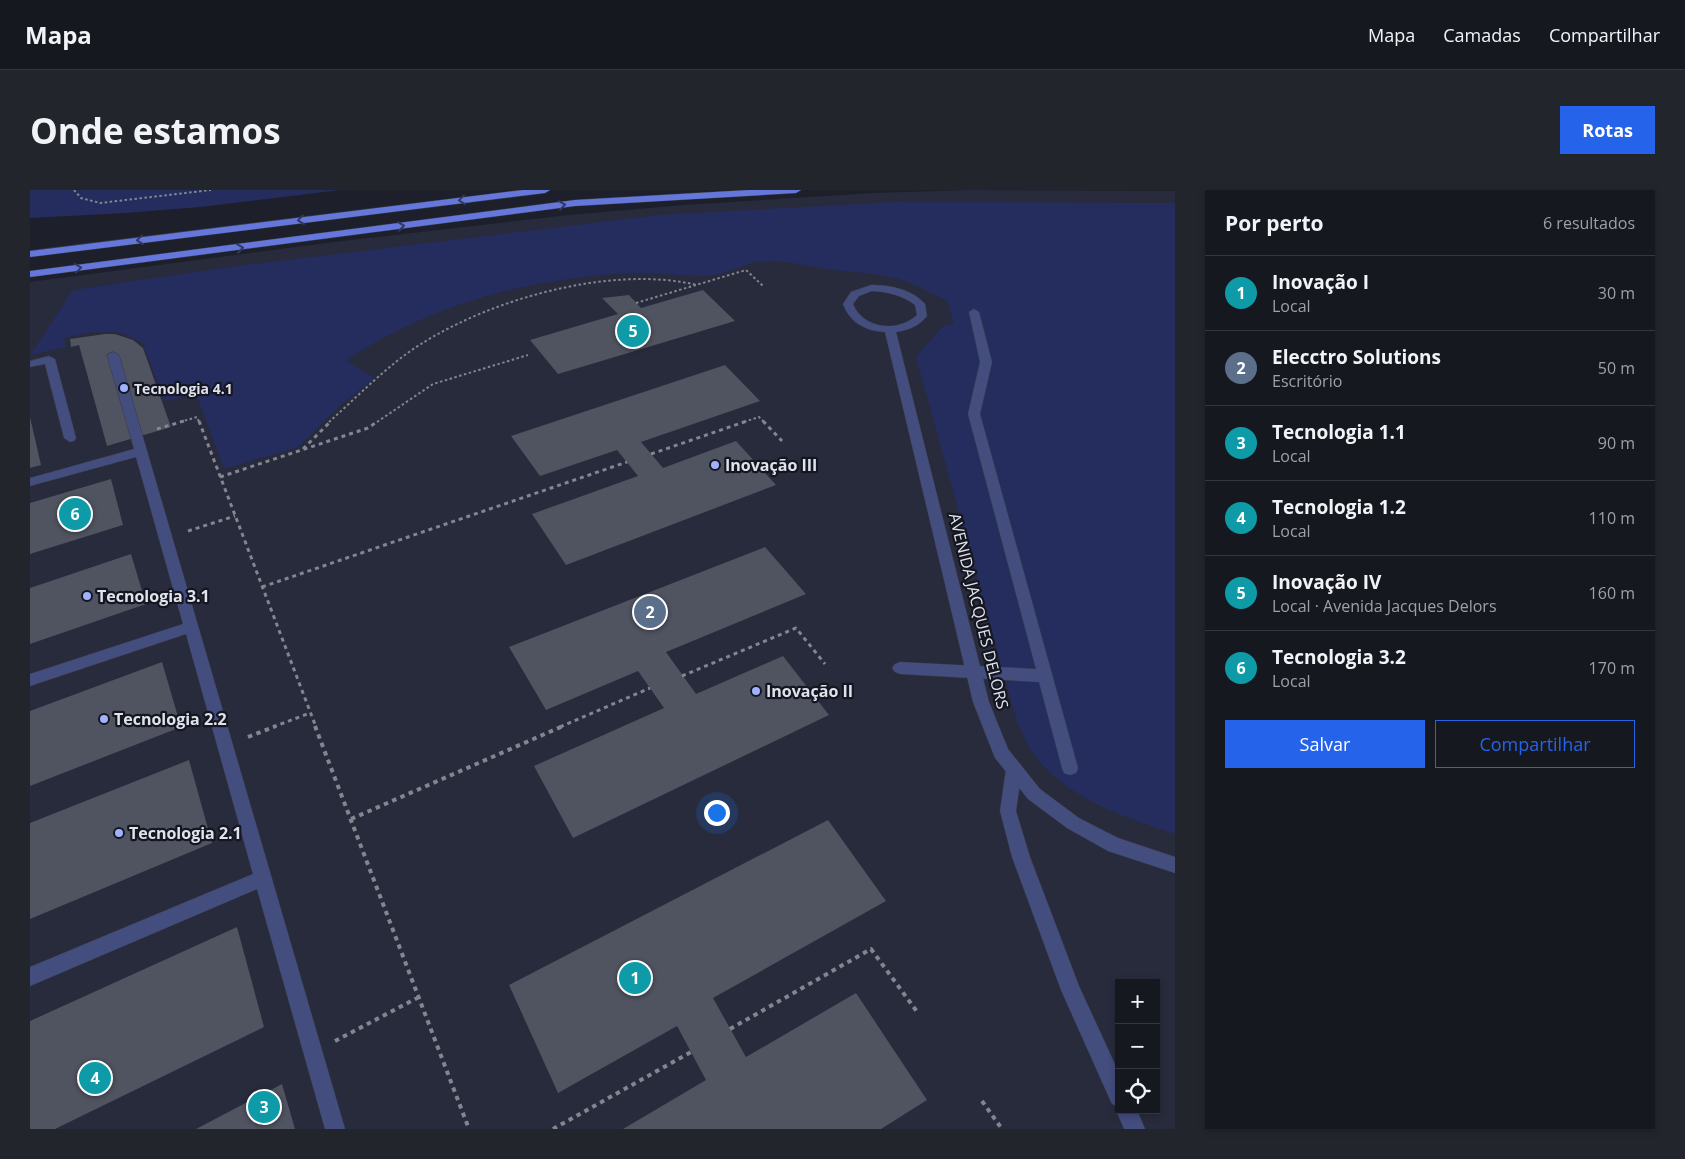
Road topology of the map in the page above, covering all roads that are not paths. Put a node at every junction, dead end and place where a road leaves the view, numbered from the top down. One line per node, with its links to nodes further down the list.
1 (546, 190): 3 (main road, one-way to 3)
2 (796, 190): 4 (main road, one-way to 2)
3 (30, 254)
4 (30, 274)
5 (974, 312): 15 (street)
6 (890, 329): 6 (street); 14 (street, AVENIDA JACQUES DELORS)
7 (113, 355): 10 (street)
8 (30, 364): 9 (street)
9 (70, 438)
10 (141, 451): 11 (street); 12 (street)
11 (30, 482)
12 (191, 626): 16 (street); 20 (street)
13 (900, 668): 14 (street)
14 (974, 672): 15 (street); 18 (street, AVENIDA JACQUES DELORS)
15 (1045, 676): 17 (street)
16 (30, 680)
17 (1070, 768)
18 (1014, 769): 19 (street, AVENIDA JACQUES DELORS); 22 (street)
19 (1175, 865)
20 (263, 878): 21 (street); 24 (street)
21 (30, 977)
22 (1115, 1088)
23 (1128, 1114): 25 (street)
24 (335, 1129)
25 (1135, 1129)

